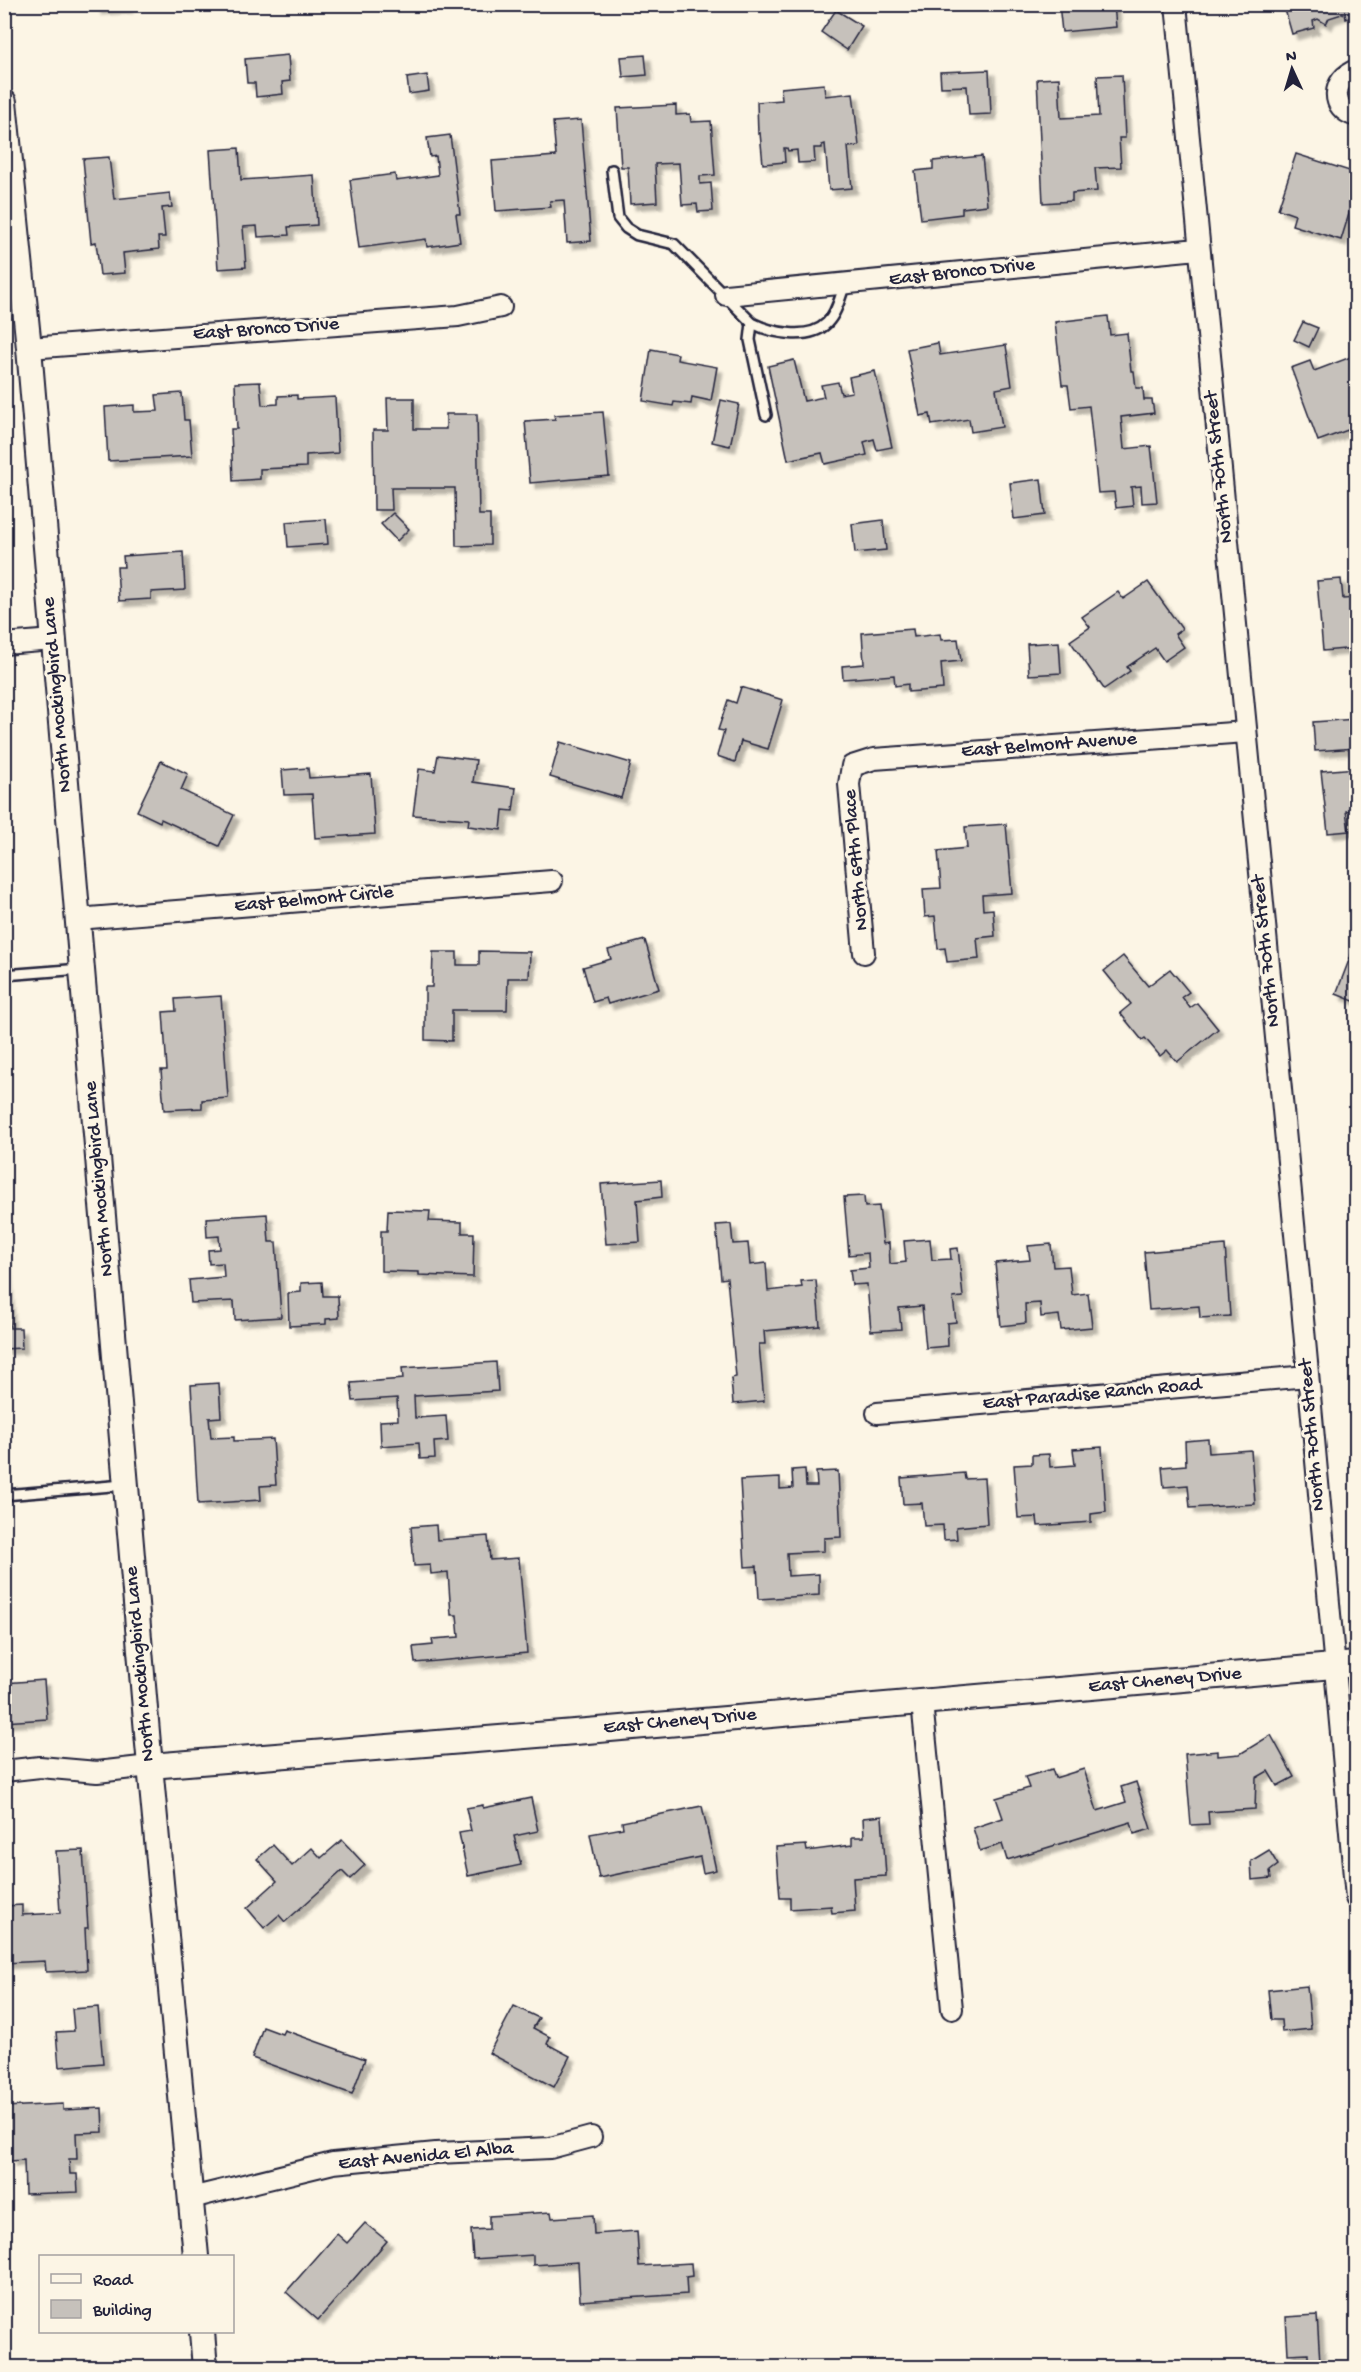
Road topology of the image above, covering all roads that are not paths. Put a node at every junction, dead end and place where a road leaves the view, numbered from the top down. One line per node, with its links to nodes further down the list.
1 (1176, 4): 6 (street, North 70th Street)
2 (1356, 70): 4 (street)
3 (4, 102): 11 (street, North Mockingbird Lane)
4 (1356, 116)
5 (612, 170): 8 (lane)
6 (1198, 249): 7 (street, East Bronco Drive); 15 (street, North 70th Street)
7 (844, 284): 8 (street, East Bronco Drive); 10 (lane)
8 (726, 295): 10 (lane)
9 (501, 307): 11 (street, East Bronco Drive)
10 (752, 323): 12 (lane)
11 (29, 348): 13 (street, North Mockingbird Lane)
12 (766, 415)
13 (53, 640): 14 (street); 18 (street, North Mockingbird Lane)
14 (4, 644)
15 (1246, 732): 16 (street, East Belmont Avenue); 22 (street, North 70th Street)
16 (852, 766): 19 (street, North 69th Place)
17 (552, 881): 18 (street, East Belmont Circle)
18 (77, 919): 20 (street, North Mockingbird Lane)
19 (864, 953)
20 (81, 969): 21 (lane); 24 (street, North Mockingbird Lane)
21 (4, 975)
22 (1308, 1376): 23 (street, East Paradise Ranch Road); 26 (street, North 70th Street)
23 (877, 1413)
24 (126, 1485): 25 (lane); 28 (street, North Mockingbird Lane)
25 (4, 1495)
26 (1346, 1665): 27 (street, East Cheney Drive); 30 (street, North 70th Street)
27 (922, 1702): 28 (street, East Cheney Drive); 32 (street)
28 (150, 1766): 29 (street, East Cheney Drive); 34 (street, North Mockingbird Lane)
29 (4, 1771)
30 (1356, 1889): 31 (street, North 70th Street)
31 (1356, 1898)
32 (952, 2010)
33 (591, 2137): 34 (street, East Avenida El Alba)
34 (191, 2198): 35 (street, North Mockingbird Lane)
35 (196, 2255)
36 (202, 2333): 37 (street)
37 (205, 2367)

